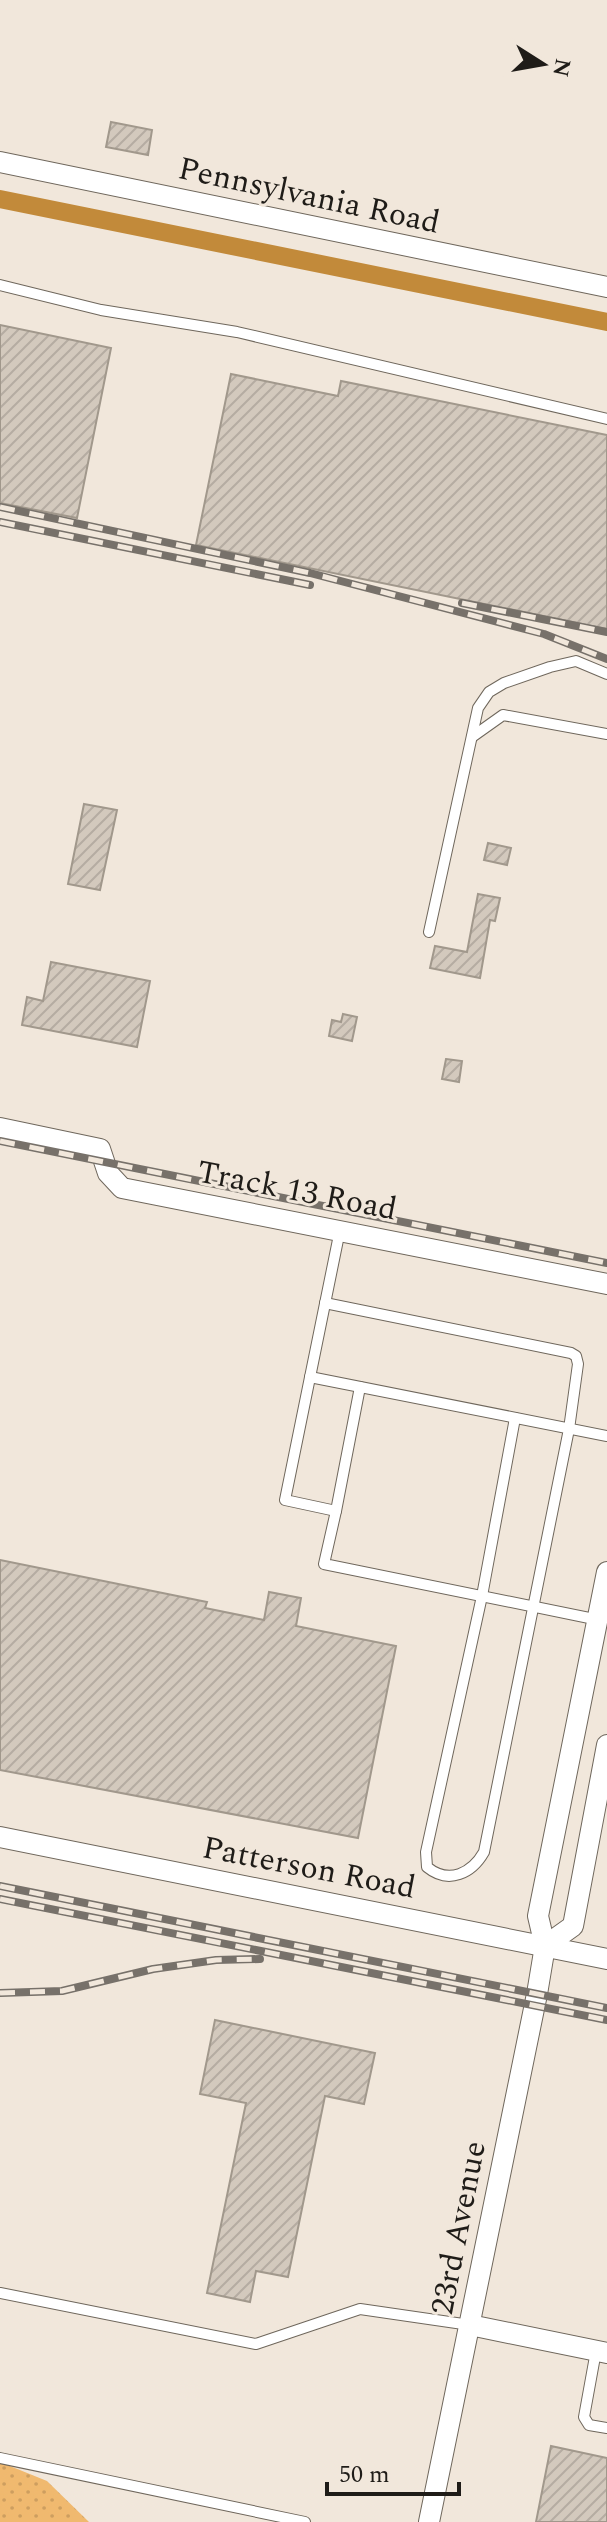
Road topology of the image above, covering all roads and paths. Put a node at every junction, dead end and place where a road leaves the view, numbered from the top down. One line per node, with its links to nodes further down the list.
1 (0, 162): 3 (street, Pennsylvania Road)
2 (0, 285): 4 (lane)
3 (607, 287)
4 (607, 419)
5 (607, 674): 7 (lane)
6 (607, 734): 7 (lane)
7 (472, 737): 8 (lane)
8 (429, 932)
9 (0, 1128): 10 (street, Track 13 Road)
10 (340, 1230): 11 (street, Track 13 Road); 12 (lane)
11 (607, 1284)
12 (325, 1303): 13 (lane); 16 (lane)
13 (310, 1377): 14 (lane); 18 (lane)
14 (360, 1387): 15 (lane); 18 (lane)
15 (515, 1418): 16 (lane); 20 (lane)
16 (569, 1429): 17 (lane); 21 (lane)
17 (607, 1436)
18 (336, 1511): 20 (lane)
19 (607, 1572): 22 (street, 23rd Avenue)
20 (482, 1596): 21 (lane); 21 (lane)
21 (535, 1607): 22 (lane)
22 (603, 1621): 25 (street, 23rd Avenue)
23 (607, 1745): 25 (street)
24 (0, 1837): 25 (street, Patterson Road)
25 (545, 1946): 26 (street, Patterson Road); 28 (street, 23rd Avenue)
26 (607, 1959)
27 (0, 2293): 28 (lane)
28 (470, 2325): 29 (street); 33 (street, 23rd Avenue)
29 (602, 2352): 30 (lane)
30 (607, 2428)
31 (0, 2458): 32 (lane)
32 (305, 2522)
33 (429, 2522)

